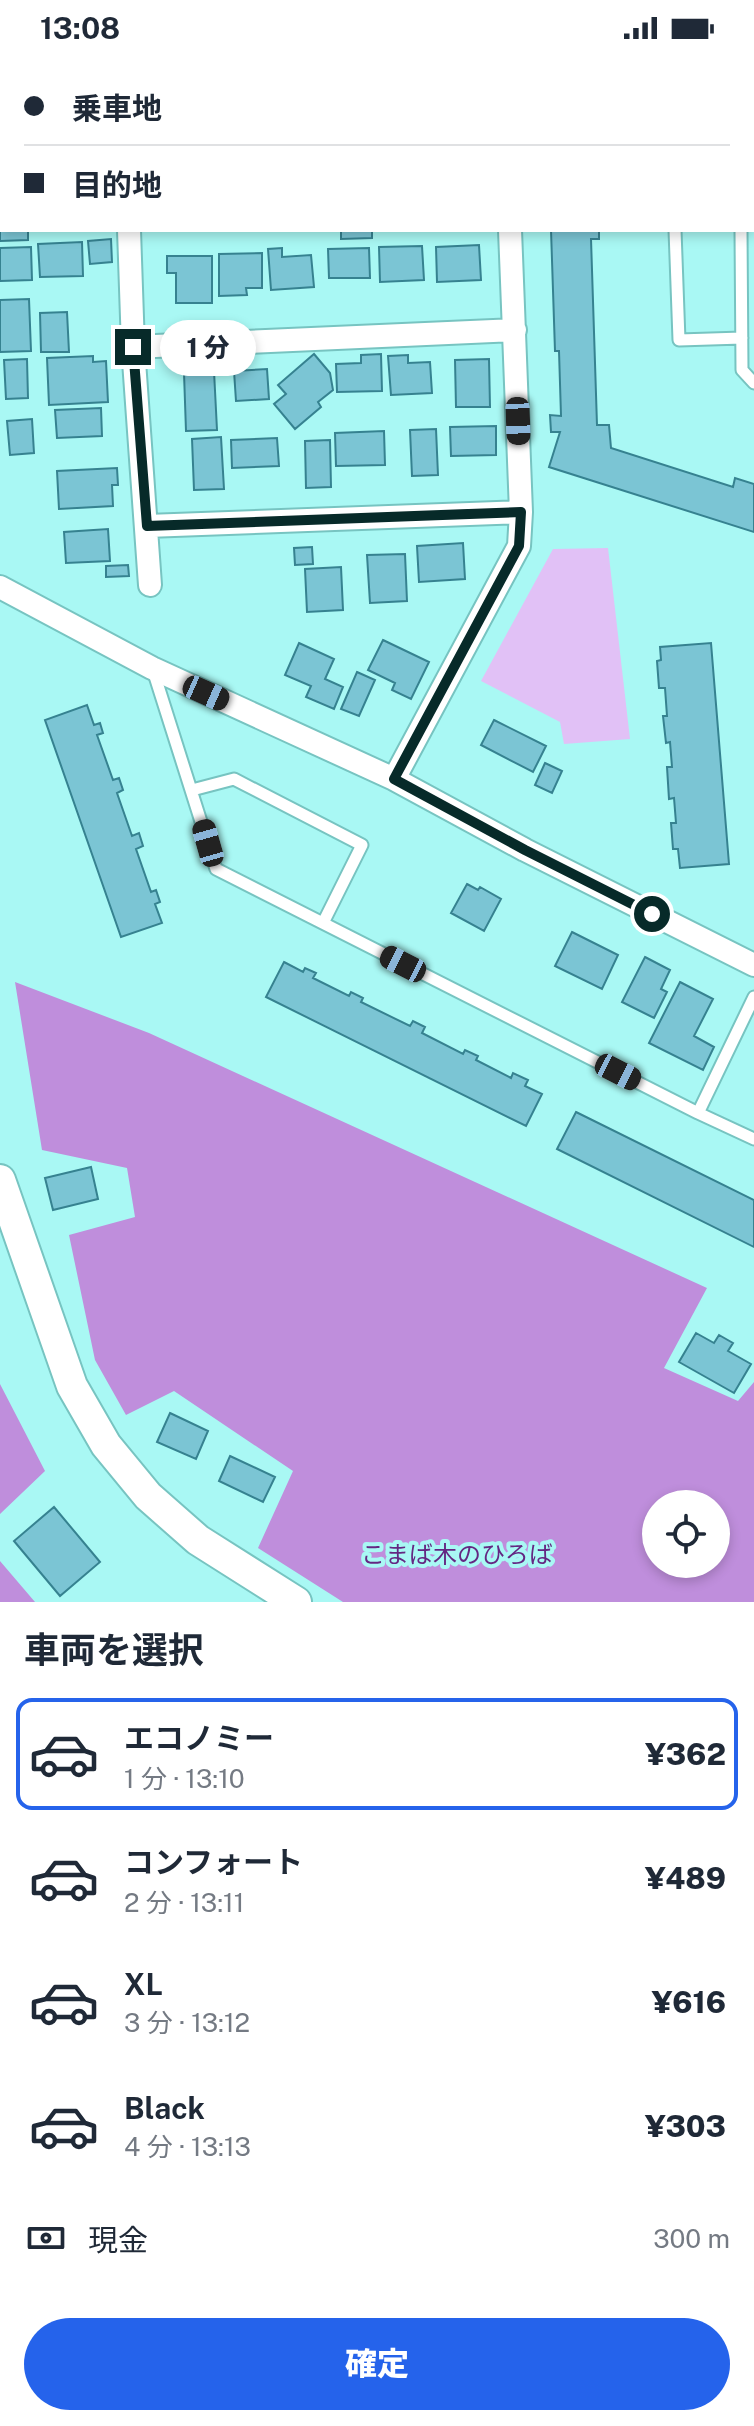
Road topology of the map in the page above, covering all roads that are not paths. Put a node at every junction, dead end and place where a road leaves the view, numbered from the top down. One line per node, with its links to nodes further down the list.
1 (129, 232): 7 (street)
2 (510, 232): 5 (street)
3 (675, 232): 6 (lane)
4 (741, 232): 6 (lane)
5 (515, 330): 7 (street); 9 (street)
6 (742, 338): 8 (lane)
7 (133, 347): 10 (street)
8 (754, 383)
9 (521, 512): 10 (street); 14 (street)
10 (147, 526): 11 (street)
11 (150, 585)
12 (0, 587): 13 (street)
13 (152, 668): 14 (street); 15 (lane)
14 (394, 779): 17 (street)
15 (192, 790): 16 (lane); 16 (lane)
16 (323, 923): 19 (lane)
17 (754, 965)
18 (754, 997): 19 (lane)
19 (698, 1113): 20 (lane)
20 (754, 1139)
21 (0, 1180): 22 (street)
22 (296, 1602)

